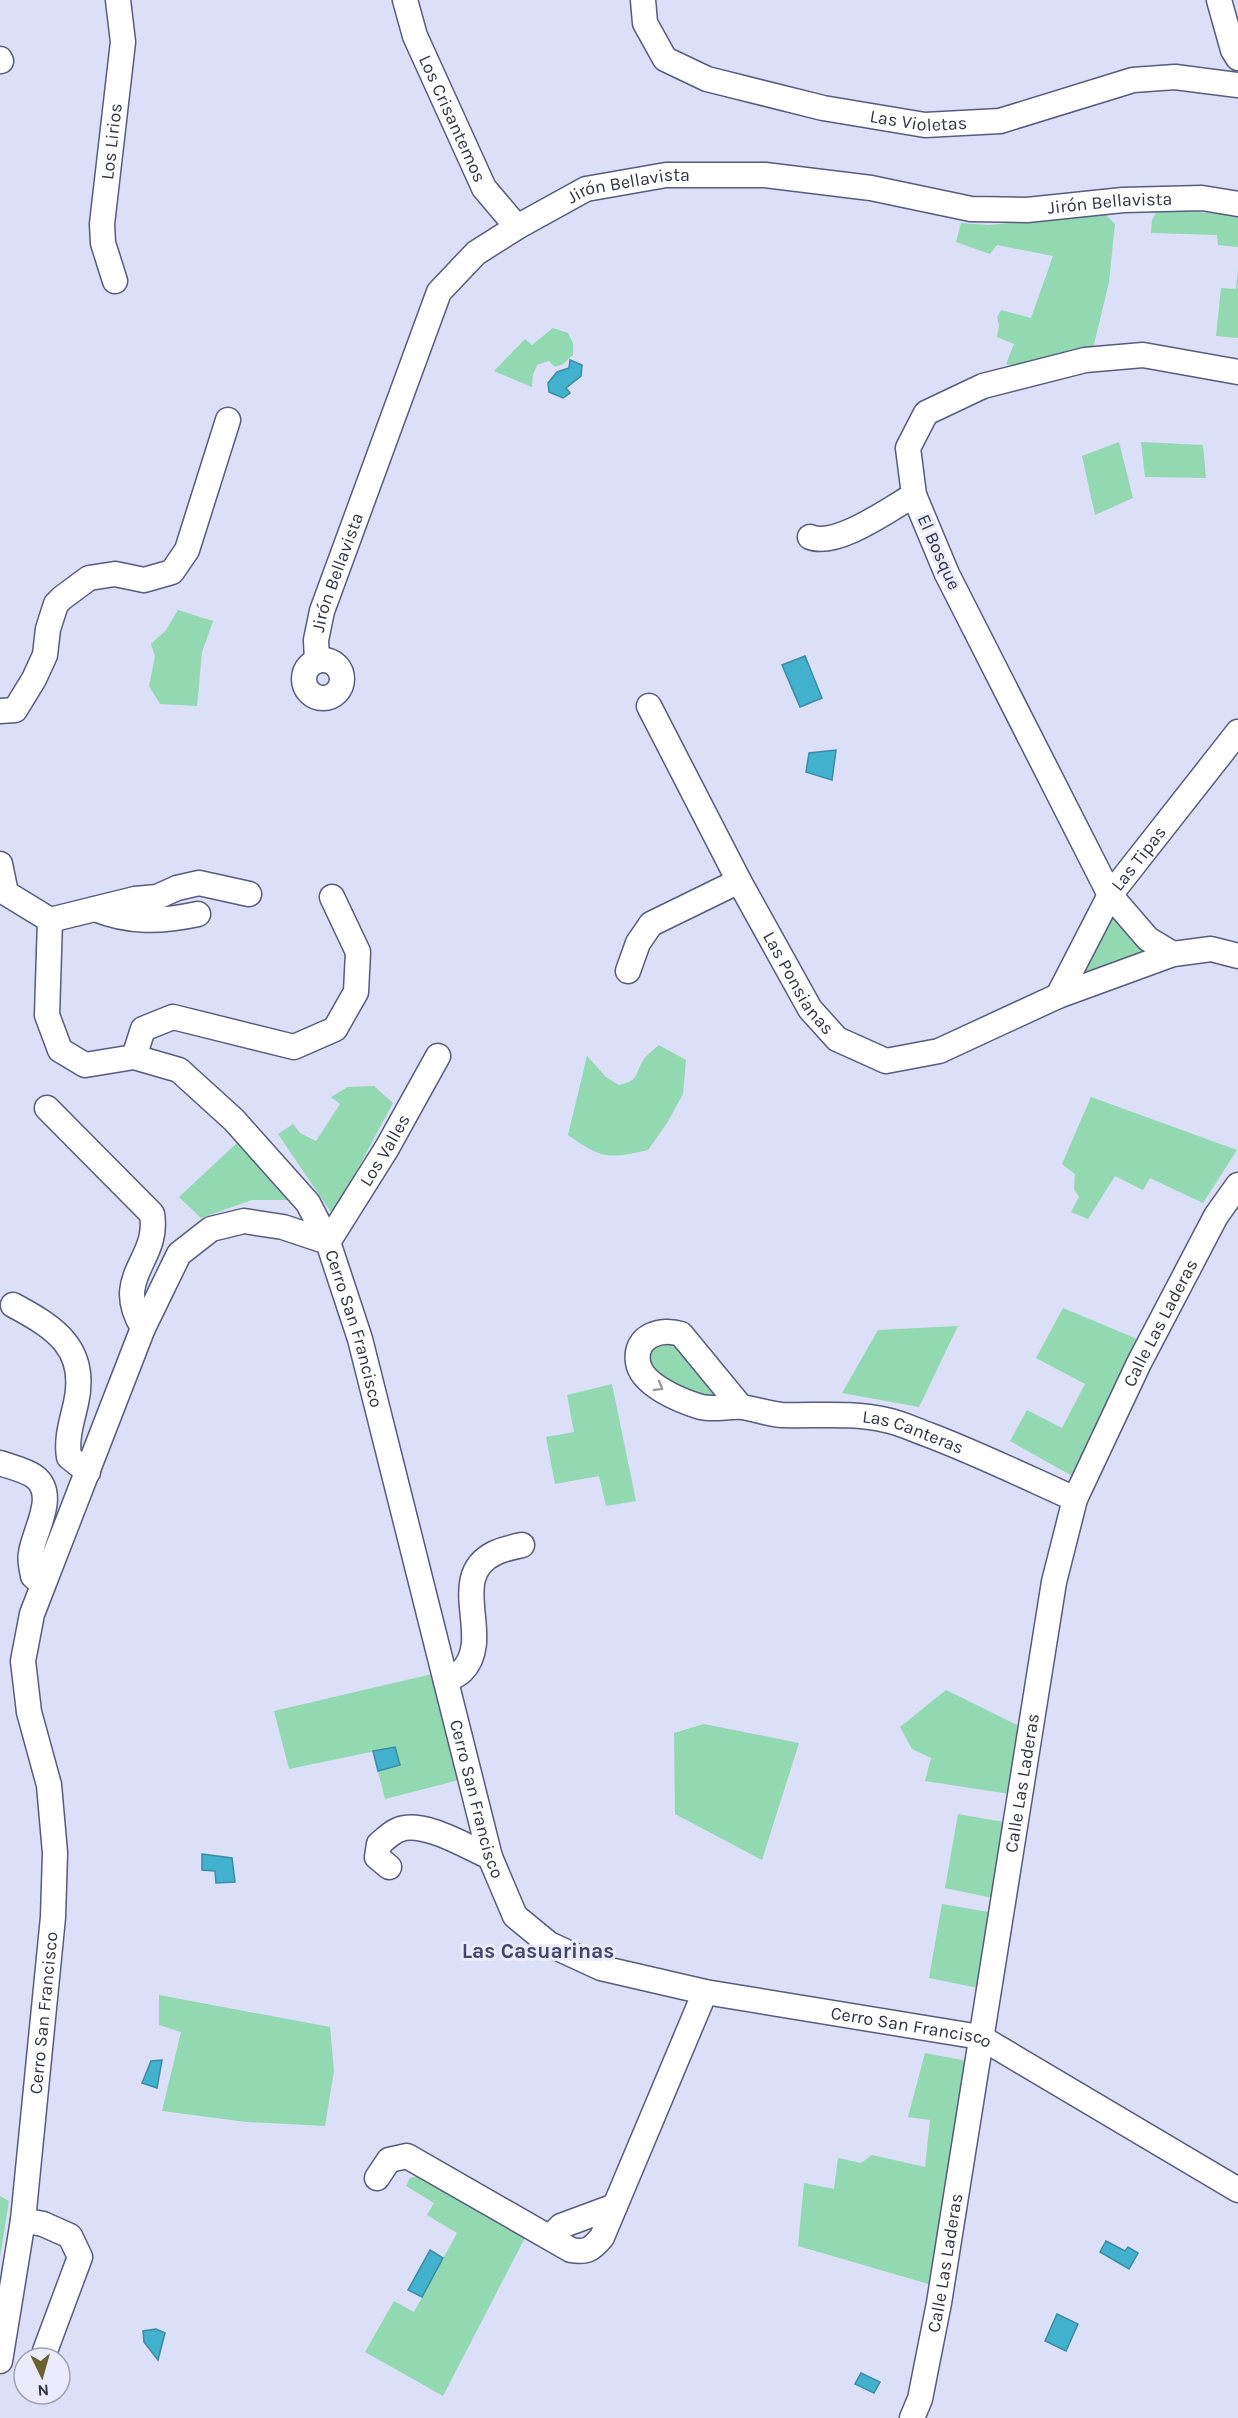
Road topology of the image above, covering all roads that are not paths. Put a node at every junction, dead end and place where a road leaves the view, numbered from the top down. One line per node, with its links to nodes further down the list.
1 (118, 0): 9 (street, Los Lirios)
2 (405, 0): 8 (street, Los Crisantemos)
3 (644, 0): 6 (street, Las Violetas)
4 (1220, 0): 5 (street)
5 (1238, 58)
6 (1238, 85)
7 (1238, 204): 8 (street, Jirón Bellavista)
8 (517, 226): 14 (street, Jirón Bellavista)
9 (115, 281)
10 (1238, 372): 12 (street, El Bosque)
11 (228, 420): 16 (street)
12 (914, 495): 13 (street); 21 (street, El Bosque)
13 (810, 537)
14 (316, 662)
15 (648, 706): 19 (street, Las Ponsianas)
16 (8, 710)
17 (1238, 732): 21 (street, Las Tipas)
18 (0, 864): 25 (street)
19 (739, 881): 28 (street); 29 (street, Las Ponsianas)
20 (249, 894): 23 (street)
21 (1110, 895): 26 (street, El Bosque); 29 (street, Las Tipas)
22 (332, 897): 31 (street)
23 (95, 909): 24 (street); 25 (street)
24 (198, 914)
25 (50, 920): 31 (street)
26 (1173, 954): 27 (street, Las Ponsianas); 29 (street, Las Ponsianas)
27 (1238, 956)
28 (628, 971)
29 (1058, 996)
30 (438, 1056): 34 (street, Los Valles)
31 (134, 1057): 34 (street)
32 (47, 1108): 36 (street)
33 (1238, 1185): 40 (street, Calle Las Laderas)
34 (328, 1242): 36 (street, Cerro San Francisco); 43 (street, Cerro San Francisco)
35 (13, 1305): 39 (street)
36 (143, 1328): 39 (street, Cerro San Francisco)
37 (741, 1407): 40 (street, Las Canteras)
38 (0, 1463): 42 (street)
39 (88, 1472): 42 (street, Cerro San Francisco)
40 (1075, 1498): 47 (street, Calle Las Laderas)
41 (522, 1545): 43 (street)
42 (42, 1584): 51 (street, Cerro San Francisco)
43 (446, 1681): 44 (street, Cerro San Francisco)
44 (490, 1857): 45 (street); 46 (street, Cerro San Francisco)
45 (389, 1867)
46 (705, 1992): 47 (street, Cerro San Francisco); 50 (street)
47 (980, 2037): 49 (street, Cerro San Francisco); 55 (street, Calle Las Laderas)
48 (377, 2178): 52 (street)
49 (1238, 2190)
50 (615, 2205): 52 (street); 52 (street)
51 (23, 2220): 53 (street); 54 (street, Cerro San Francisco)
52 (556, 2240)
53 (47, 2346)
54 (0, 2361)
55 (912, 2418)

